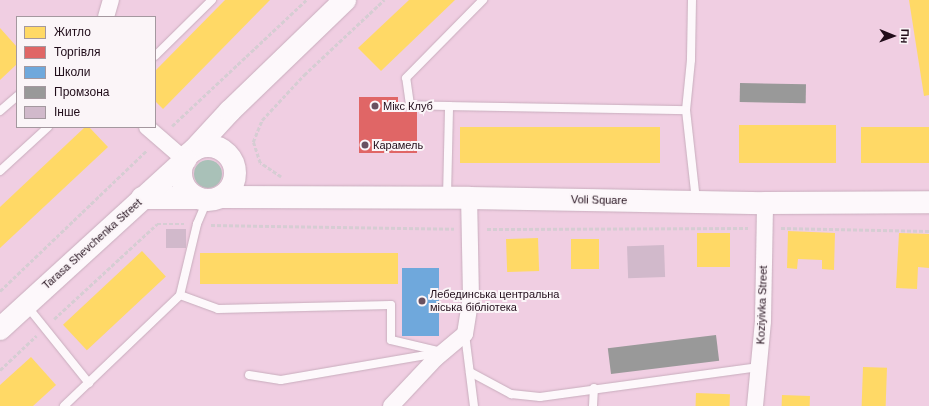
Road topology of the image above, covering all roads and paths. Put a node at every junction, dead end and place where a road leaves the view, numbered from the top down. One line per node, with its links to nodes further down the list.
1 (111, 0): 7 (street)
2 (212, 0): 8 (lane)
3 (344, 0): 13 (main road, Tarasa Shevchenka Street)
4 (384, 0): 19 (path)
5 (483, 0): 10 (lane)
6 (692, 0): 12 (lane)
7 (106, 16)
8 (156, 55)
9 (16, 97): 11 (lane)
10 (449, 106): 12 (lane); 23 (lane)
11 (0, 110)
12 (686, 110): 24 (lane)
13 (230, 111): 16 (main road, Tarasa Shevchenka Street); 17 (main road)
14 (47, 128): 18 (lane)
15 (148, 128): 16 (street)
16 (189, 155): 17 (main road); 21 (main road, Tarasa Shevchenka Street); 22 (main road)
17 (232, 163): 20 (main road); 22 (main road)
18 (0, 171)
19 (288, 179)
20 (270, 196): 22 (main road, Voli Square); 23 (main road, Voli Square)
21 (142, 198): 22 (main road, Voli Square); 32 (main road, Tarasa Shevchenka Street)
22 (208, 198): 27 (lane)
23 (458, 198): 24 (main road, Voli Square); 29 (street)
24 (696, 202): 26 (main road, Voli Square)
25 (929, 202): 26 (main road, Voli Square)
26 (765, 203): 28 (street, Koziyivka Street)
27 (197, 224): 29 (path); 31 (lane); 33 (path)
28 (764, 228): 29 (path); 30 (path); 37 (street, Koziyivka Street)
29 (469, 229): 35 (street)
30 (929, 231)
31 (180, 294): 36 (lane); 41 (lane)
32 (26, 304): 33 (lane); 34 (main road, Tarasa Shevchenka Street)
33 (45, 328): 38 (path); 41 (lane)
34 (0, 329)
35 (465, 334): 36 (street); 39 (lane)
36 (443, 352): 40 (lane); 44 (street)
37 (759, 366): 42 (lane); 47 (street, Koziyivka Street)
38 (0, 370)
39 (470, 372): 42 (lane); 45 (lane)
40 (249, 375)
41 (89, 383): 43 (lane)
42 (594, 388): 46 (lane)
43 (64, 406)
44 (391, 406)
45 (474, 406)
46 (593, 406)
47 (755, 406)

